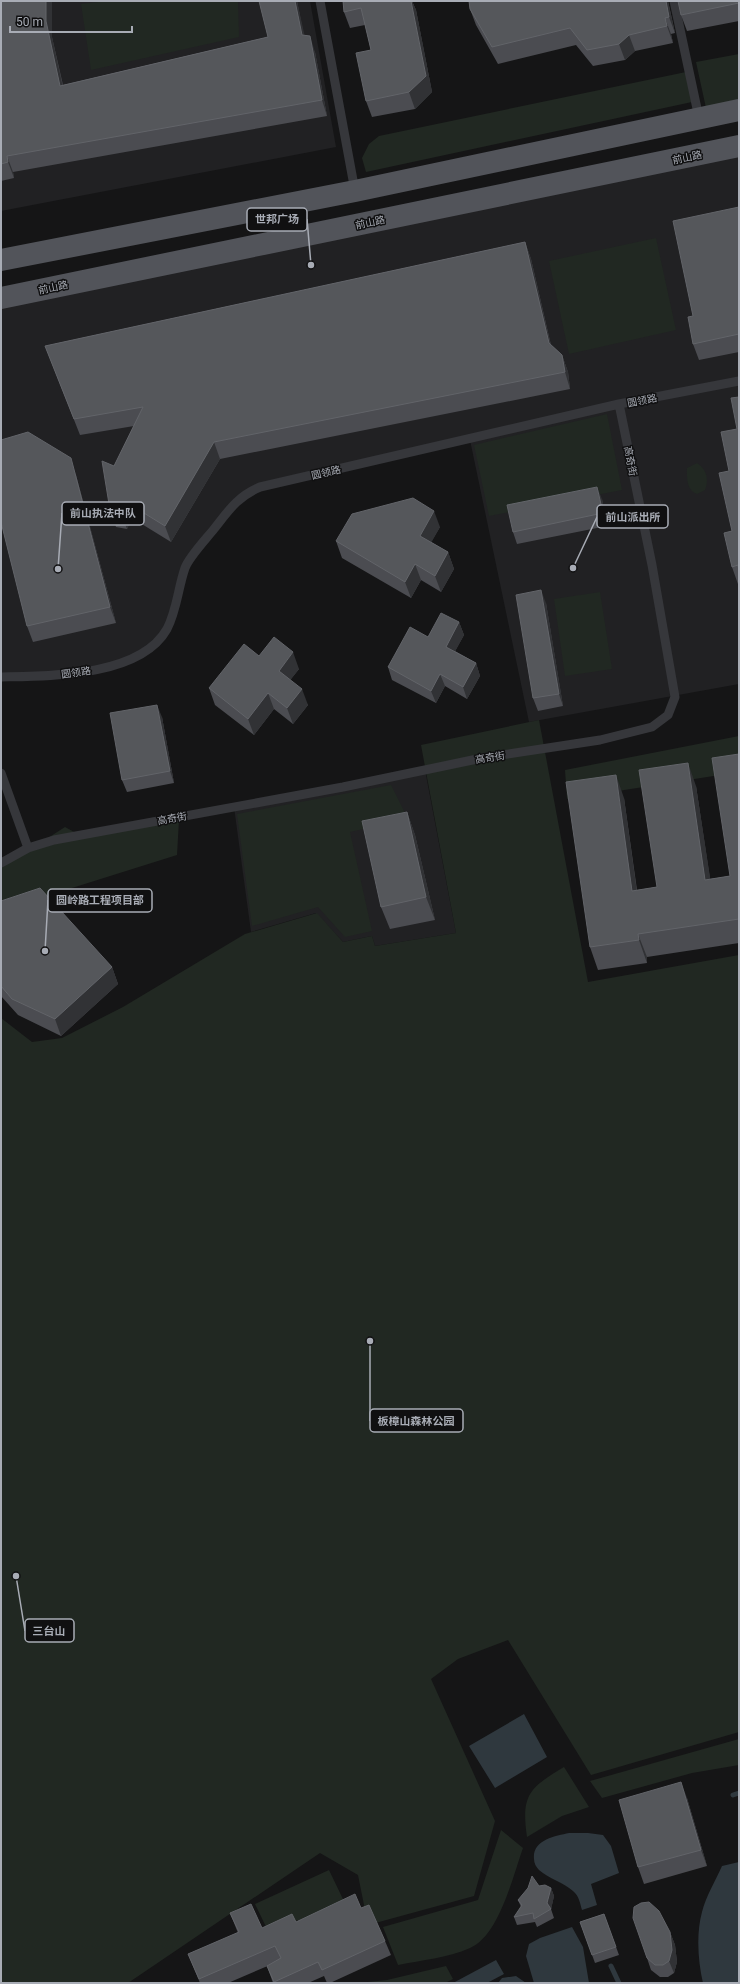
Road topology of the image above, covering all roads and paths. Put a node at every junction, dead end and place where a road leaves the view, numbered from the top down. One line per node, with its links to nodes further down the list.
1 (320, 1): 6 (lane)
2 (674, 1): 4 (lane)
3 (739, 110): 4 (main road)
4 (699, 118): 6 (main road)
5 (739, 146): 8 (main road, 前山路)
6 (355, 191): 7 (main road)
7 (1, 260)
8 (1, 298)
9 (739, 381): 10 (lane, 圆领路)
10 (620, 404): 11 (lane, 圆领路); 13 (lane, 高奇街)
11 (1, 677)
12 (1, 773): 13 (lane)
13 (28, 848): 14 (lane, 高奇街)
14 (1, 863)

